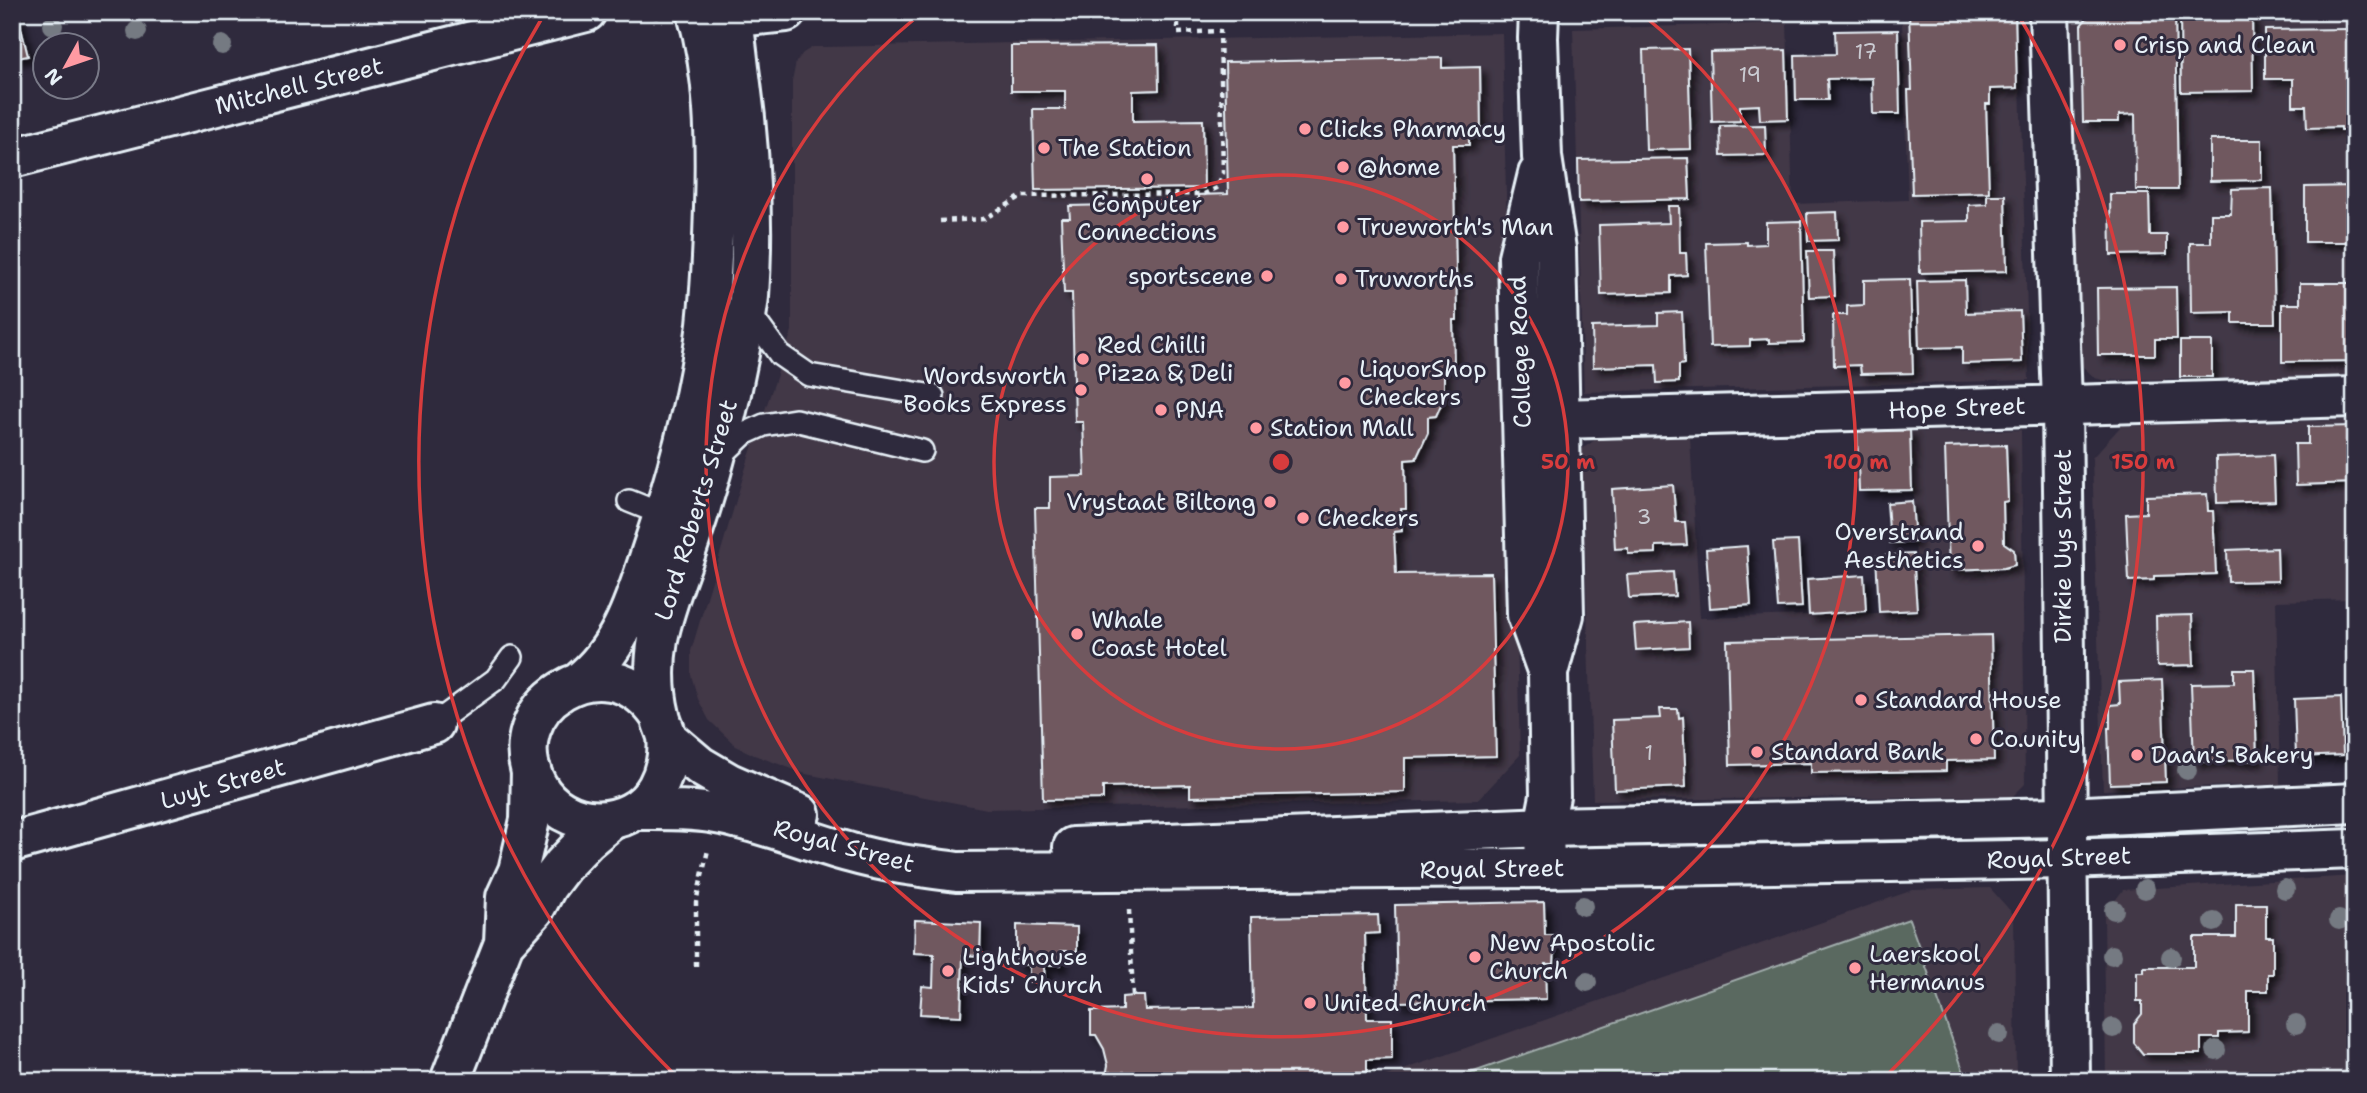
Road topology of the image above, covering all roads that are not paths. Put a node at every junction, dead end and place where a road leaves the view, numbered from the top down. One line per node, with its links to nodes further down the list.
1 (586, 12): 7 (main road, Mitchell Street)
2 (786, 12): 5 (main road)
3 (1539, 12): 6 (main road, College Road)
4 (2049, 12): 11 (main road, Dirkie Uys Street)
5 (715, 16): 8 (main road, Lord Roberts Street); 16 (main road, Lord Roberts Street)
6 (1542, 157): 12 (main road, College Road); 18 (main road, College Road)
7 (12, 158)
8 (748, 300): 9 (lane); 14 (main road, Lord Roberts Street)
9 (933, 396)
10 (2355, 397): 11 (main road, Hope Street)
11 (2062, 404): 12 (main road, Hope Street); 25 (main road, Dirkie Uys Street)
12 (1560, 419): 18 (main road, College Road)
13 (922, 451): 14 (lane)
14 (712, 468): 21 (main road, Lord Roberts Street)
15 (629, 501): 16 (lane)
16 (664, 515): 19 (main road, Lord Roberts Street)
17 (512, 657): 20 (lane)
18 (1548, 673): 26 (main road, College Road)
19 (578, 683): 21 (main road, Lord Roberts Street); 22 (main road, Lord Roberts Street)
20 (434, 724): 27 (main road, Luyt Street)
21 (663, 727): 24 (main road, Lord Roberts Street); 26 (main road, Royal Street)
22 (531, 770): 24 (main road, Lord Roberts Street); 31 (main road, Lord Roberts Street)
23 (2355, 803): 25 (main road, Royal Street)
24 (624, 815): 30 (main road, Royal Street); 31 (main road, Lord Roberts Street)
25 (2065, 817): 26 (main road, Royal Street); 29 (main road, Dirkie Uys Street)
26 (1544, 827): 30 (main road, College Road)
27 (12, 842)
28 (2355, 849): 29 (main road, Royal Street)
29 (2066, 859): 30 (main road, Royal Street); 33 (main road, Dirkie Uys Street)
30 (1545, 868)
31 (504, 943): 32 (main road, Lord Roberts Street)
32 (450, 1081)
33 (2070, 1081)

